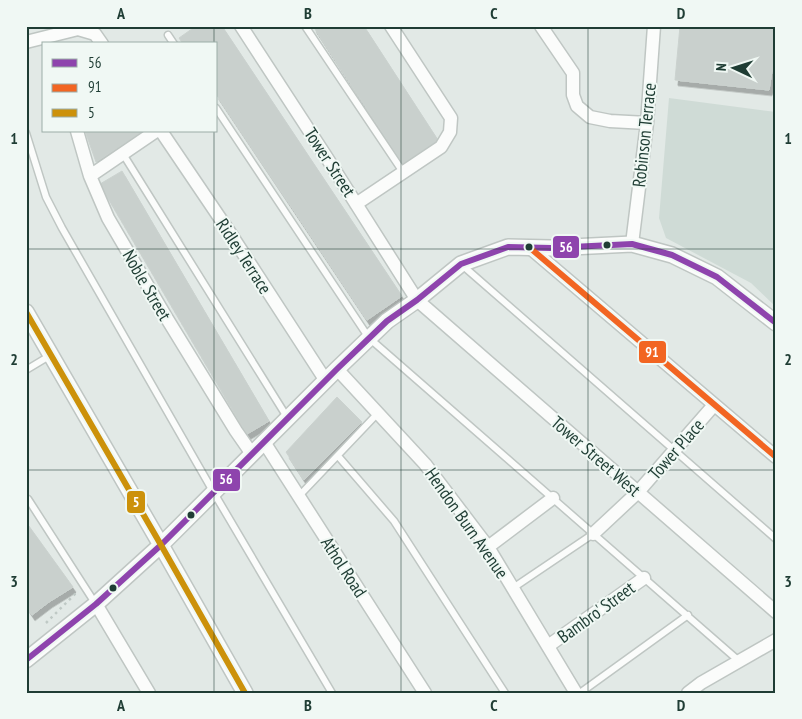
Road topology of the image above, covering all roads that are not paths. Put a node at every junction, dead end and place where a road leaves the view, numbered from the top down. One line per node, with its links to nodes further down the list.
1 (241, 26): 19 (street, Tower Street)
2 (305, 26): 17 (lane)
3 (391, 26): 17 (street)
4 (541, 26): 11 (street)
5 (654, 26): 11 (street, Robinson Terrace)
6 (168, 35): 9 (lane)
7 (98, 39): 8 (street)
8 (26, 42)
9 (173, 42)
10 (218, 111): 26 (lane)
11 (647, 123): 20 (street, Robinson Terrace)
12 (77, 132): 18 (street, Noble Street)
13 (155, 132): 16 (street)
14 (163, 132): 30 (street, Ridley Terrace)
15 (26, 133): 40 (lane)
16 (122, 154): 18 (street); 33 (lane)
17 (403, 172): 19 (street)
18 (90, 176): 36 (street, Noble Street)
19 (356, 204): 23 (street, Tower Street)
20 (632, 244): 21 (street); 25 (street)
21 (529, 247): 22 (street); 31 (street)
22 (461, 264): 23 (street); 35 (lane)
23 (416, 300): 26 (street); 39 (street, Tower Street West)
24 (26, 312): 27 (street)
25 (776, 323)
26 (370, 338): 28 (street); 42 (lane)
27 (51, 355): 29 (lane); 46 (street)
28 (337, 369): 30 (street); 32 (street, Hendon Burn Avenue)
29 (26, 370)
30 (326, 380): 33 (street)
31 (714, 405): 35 (street, Tower Place); 38 (street)
32 (378, 413): 37 (lane); 47 (street, Hendon Burn Avenue)
33 (288, 418): 34 (street)
34 (264, 442): 36 (street); 41 (street, Athol Road)
35 (674, 451): 39 (street, Tower Place); 45 (lane)
36 (252, 454): 40 (street)
37 (338, 456): 41 (lane); 61 (lane)
38 (776, 457)
39 (638, 492): 44 (street, Tower Place); 51 (street, Tower Street West)
40 (214, 493): 46 (street); 59 (lane)
41 (299, 496): 60 (street, Athol Road)
42 (553, 498): 44 (lane); 47 (street)
43 (26, 499): 50 (lane)
44 (593, 534): 48 (lane); 49 (lane)
45 (776, 539)
46 (162, 545): 50 (street); 58 (street)
47 (488, 546): 49 (street, Hendon Burn Avenue)
48 (644, 578): 52 (lane); 54 (street, Bambro' Street)
49 (513, 588): 54 (street, Hendon Burn Avenue)
50 (96, 604): 55 (street); 57 (street)
51 (776, 612)
52 (688, 616): 56 (lane); 62 (lane)
53 (776, 640): 56 (street)
54 (548, 646): 62 (street, Hendon Burn Avenue)
55 (26, 660)
56 (739, 661): 63 (street)
57 (149, 693)
58 (245, 693)
59 (332, 693)
60 (425, 693)
61 (505, 693)
62 (578, 693)
63 (688, 693)

